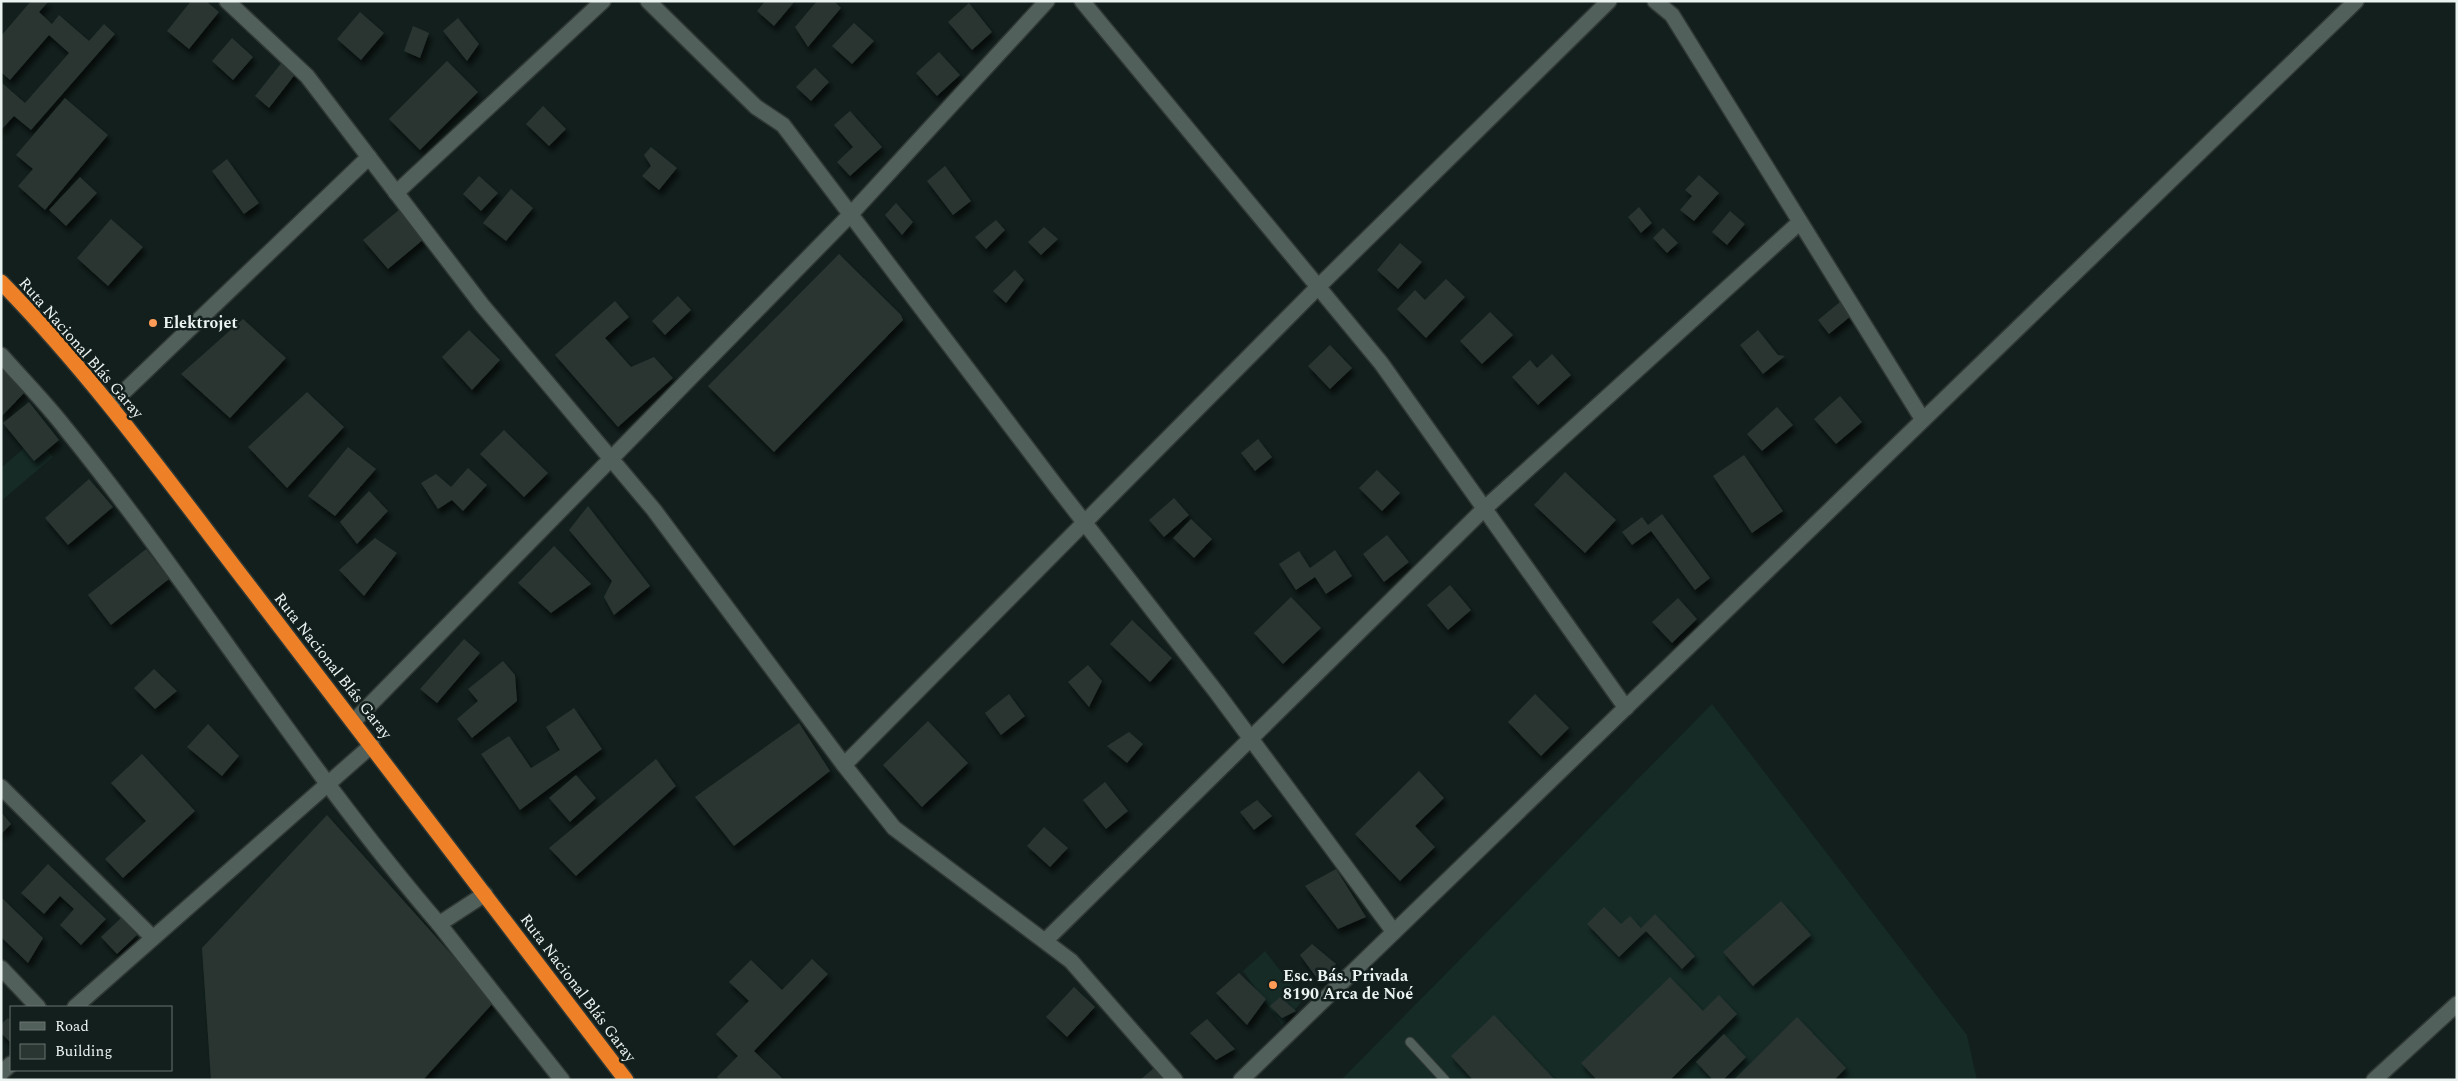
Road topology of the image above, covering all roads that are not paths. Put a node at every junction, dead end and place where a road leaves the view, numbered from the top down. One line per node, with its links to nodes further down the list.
1 (603, 1): 10 (street)
2 (648, 1): 11 (street)
3 (1047, 1): 11 (street)
4 (1082, 1): 14 (street)
5 (1609, 1): 14 (street)
6 (1655, 1): 12 (street)
7 (2356, 1): 17 (street)
8 (231, 3): 9 (street)
9 (369, 157): 10 (street); 16 (street)
10 (396, 193): 18 (street)
11 (850, 216): 18 (street); 20 (street)
12 (1800, 222): 17 (street); 19 (street)
13 (3, 287): 16 (highway, Ruta Nacional Blás Garay)
14 (1318, 287): 19 (street); 20 (street)
15 (1, 355): 26 (street)
16 (110, 405): 22 (highway, Ruta Nacional Blás Garay)
17 (1923, 420): 21 (street)
18 (612, 458): 22 (street); 25 (street)
19 (1484, 509): 21 (street); 23 (street)
20 (1085, 522): 23 (street); 25 (street)
21 (1626, 708): 30 (street)
22 (354, 721): 24 (highway, Ruta Nacional Blás Garay)
23 (1250, 738): 30 (street); 32 (street)
24 (372, 745): 26 (street); 28 (highway, Ruta Nacional Blás Garay)
25 (844, 766): 32 (street)
26 (328, 786): 29 (street); 31 (street)
27 (1, 787): 31 (street)
28 (485, 894): 29 (street); 39 (highway, Ruta Nacional Blás Garay)
29 (439, 924): 38 (street)
30 (1394, 932): 41 (street)
31 (153, 938): 36 (street)
32 (1045, 941): 40 (street)
33 (1, 968): 35 (street)
34 (2457, 1004): 43 (street)
35 (37, 1006)
36 (76, 1006)
37 (1410, 1042): 42 (lane)
38 (562, 1080)
39 (626, 1080)
40 (1175, 1080)
41 (1241, 1080)
42 (1445, 1080)
43 (2374, 1080)

